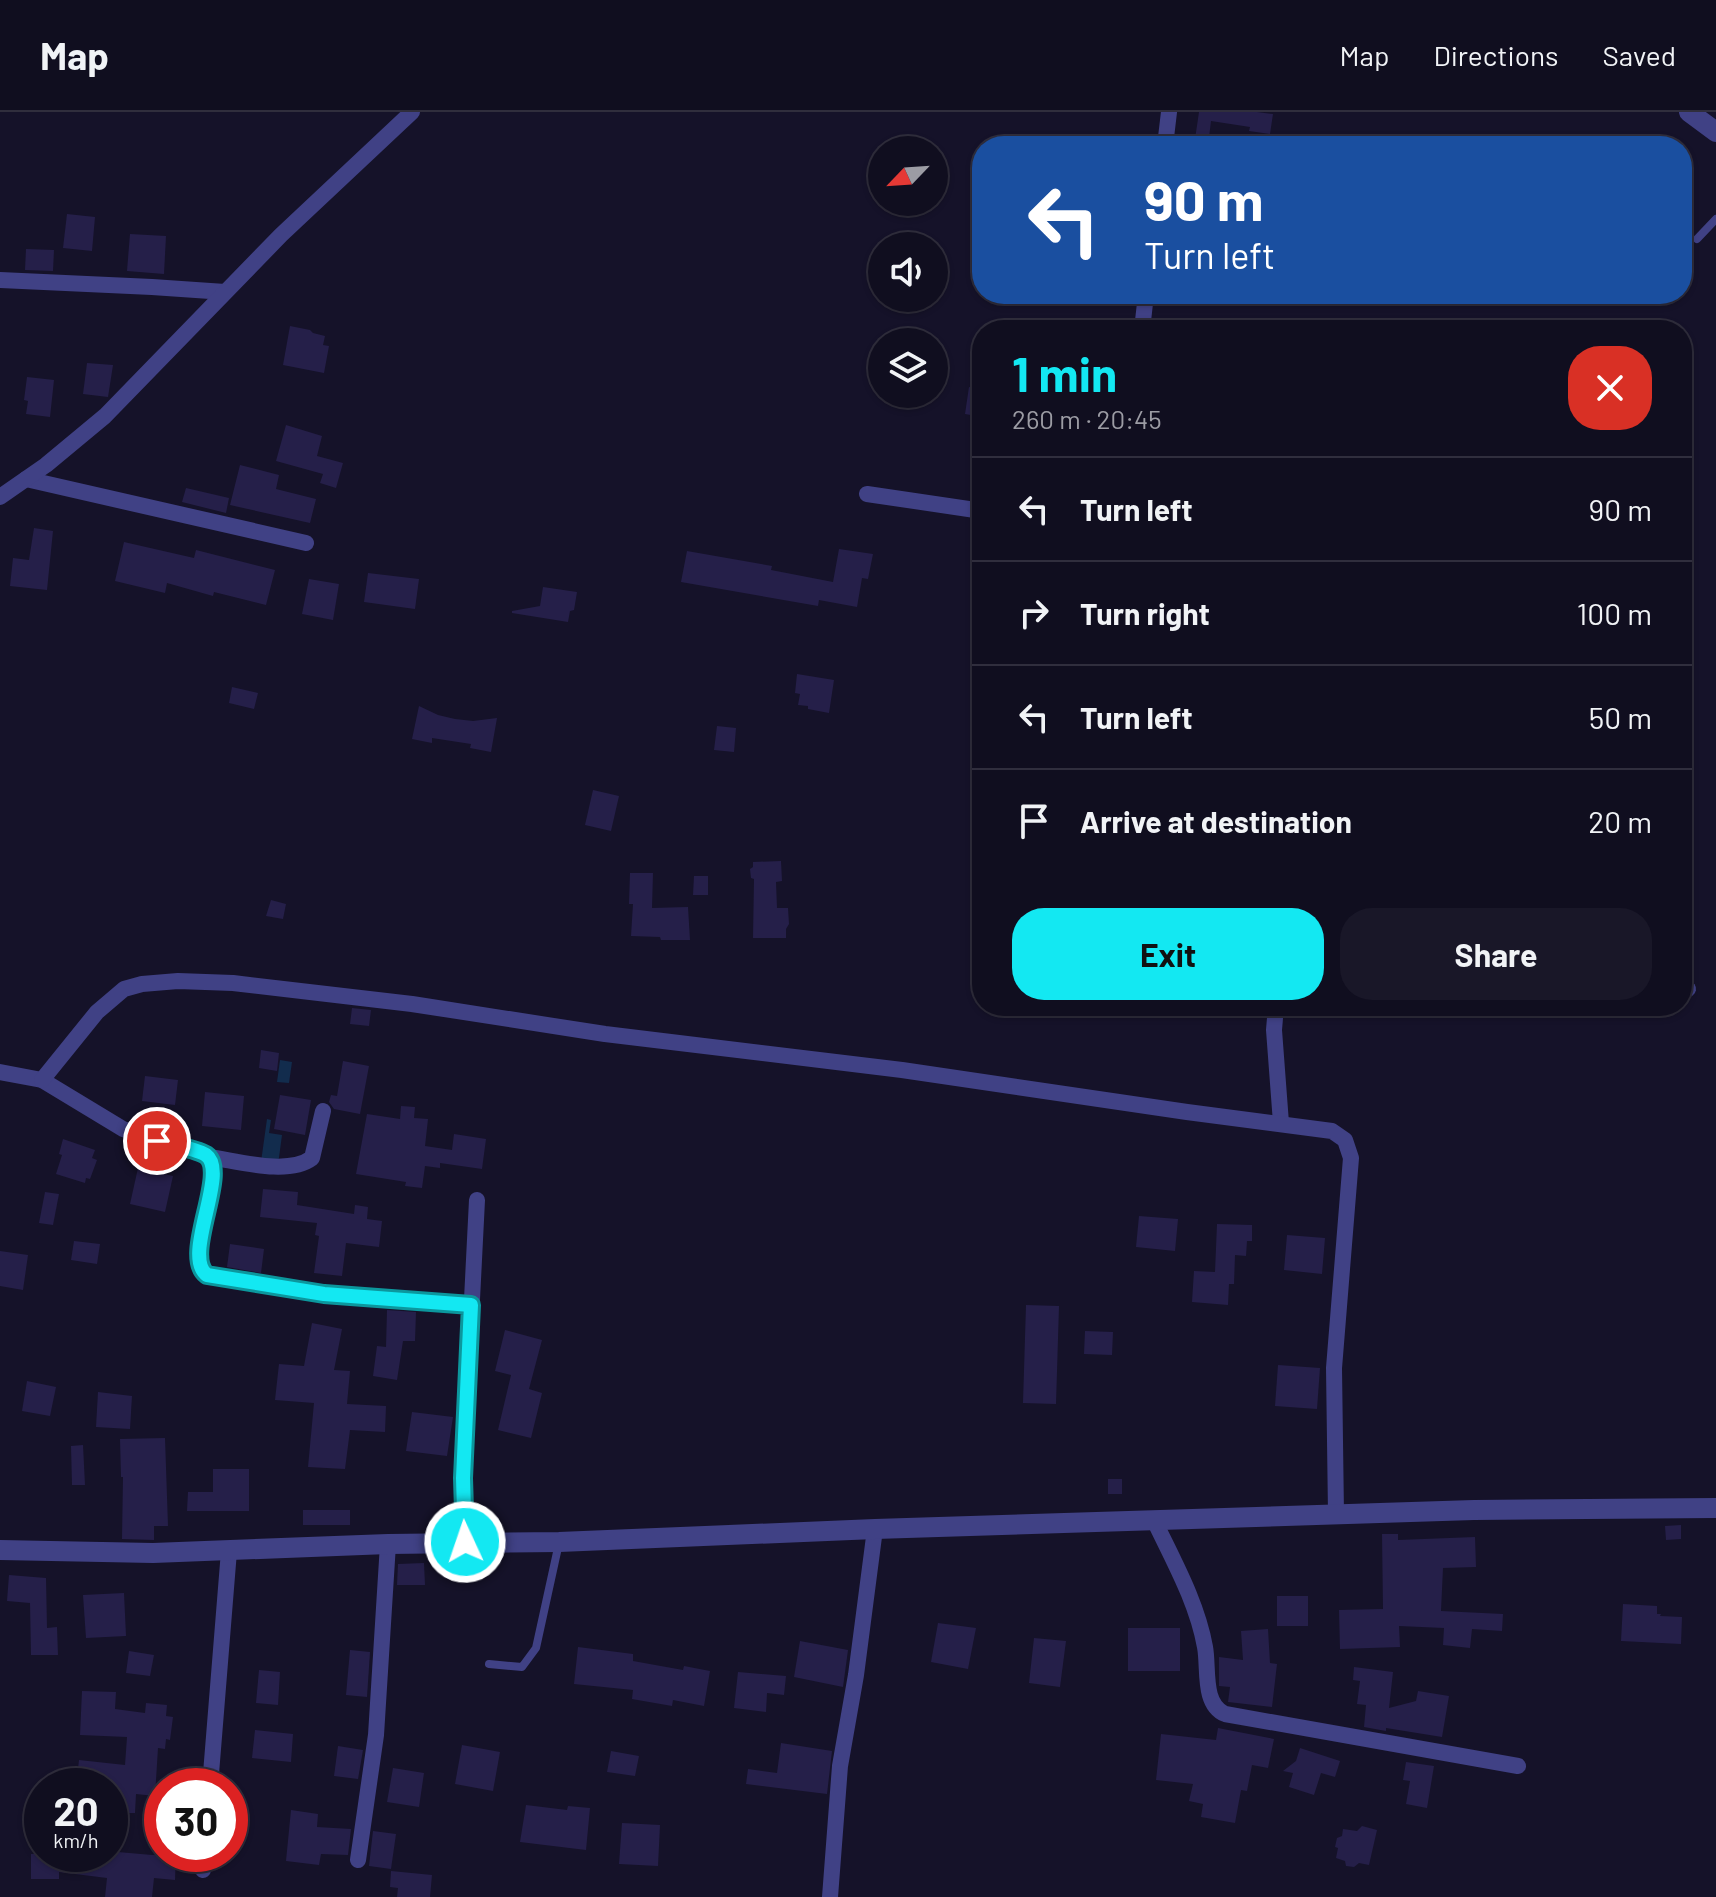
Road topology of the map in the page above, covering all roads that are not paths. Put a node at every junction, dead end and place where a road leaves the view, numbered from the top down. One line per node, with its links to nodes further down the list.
1 (412, 112): 9 (street)
2 (1169, 112): 5 (street)
3 (1689, 112): 4 (street)
4 (1716, 132)
5 (1166, 136)
6 (1716, 219): 7 (lane)
7 (1697, 239)
8 (0, 280): 9 (street)
9 (225, 292): 10 (street)
10 (26, 479): 12 (street); 14 (street)
11 (867, 494): 13 (street)
12 (0, 497)
13 (972, 510)
14 (306, 543)
15 (1275, 1016): 19 (street)
16 (0, 1072): 17 (street)
17 (42, 1080): 19 (street); 20 (street)
18 (323, 1111): 20 (street)
19 (1281, 1123): 24 (street)
20 (209, 1157): 22 (street)
21 (477, 1200): 22 (street)
22 (471, 1305): 27 (street)
23 (1716, 1508): 24 (street)
24 (1336, 1514): 25 (street)
25 (1154, 1520): 26 (street); 33 (street)
26 (875, 1529): 28 (street); 36 (street)
27 (465, 1542): 28 (street); 29 (street)
28 (559, 1542): 32 (lane)
29 (388, 1544): 31 (street); 35 (street)
30 (0, 1550): 31 (street)
31 (229, 1551): 34 (street)
32 (489, 1664)
33 (1518, 1766)
34 (211, 1768)
35 (358, 1860)
36 (830, 1897)

